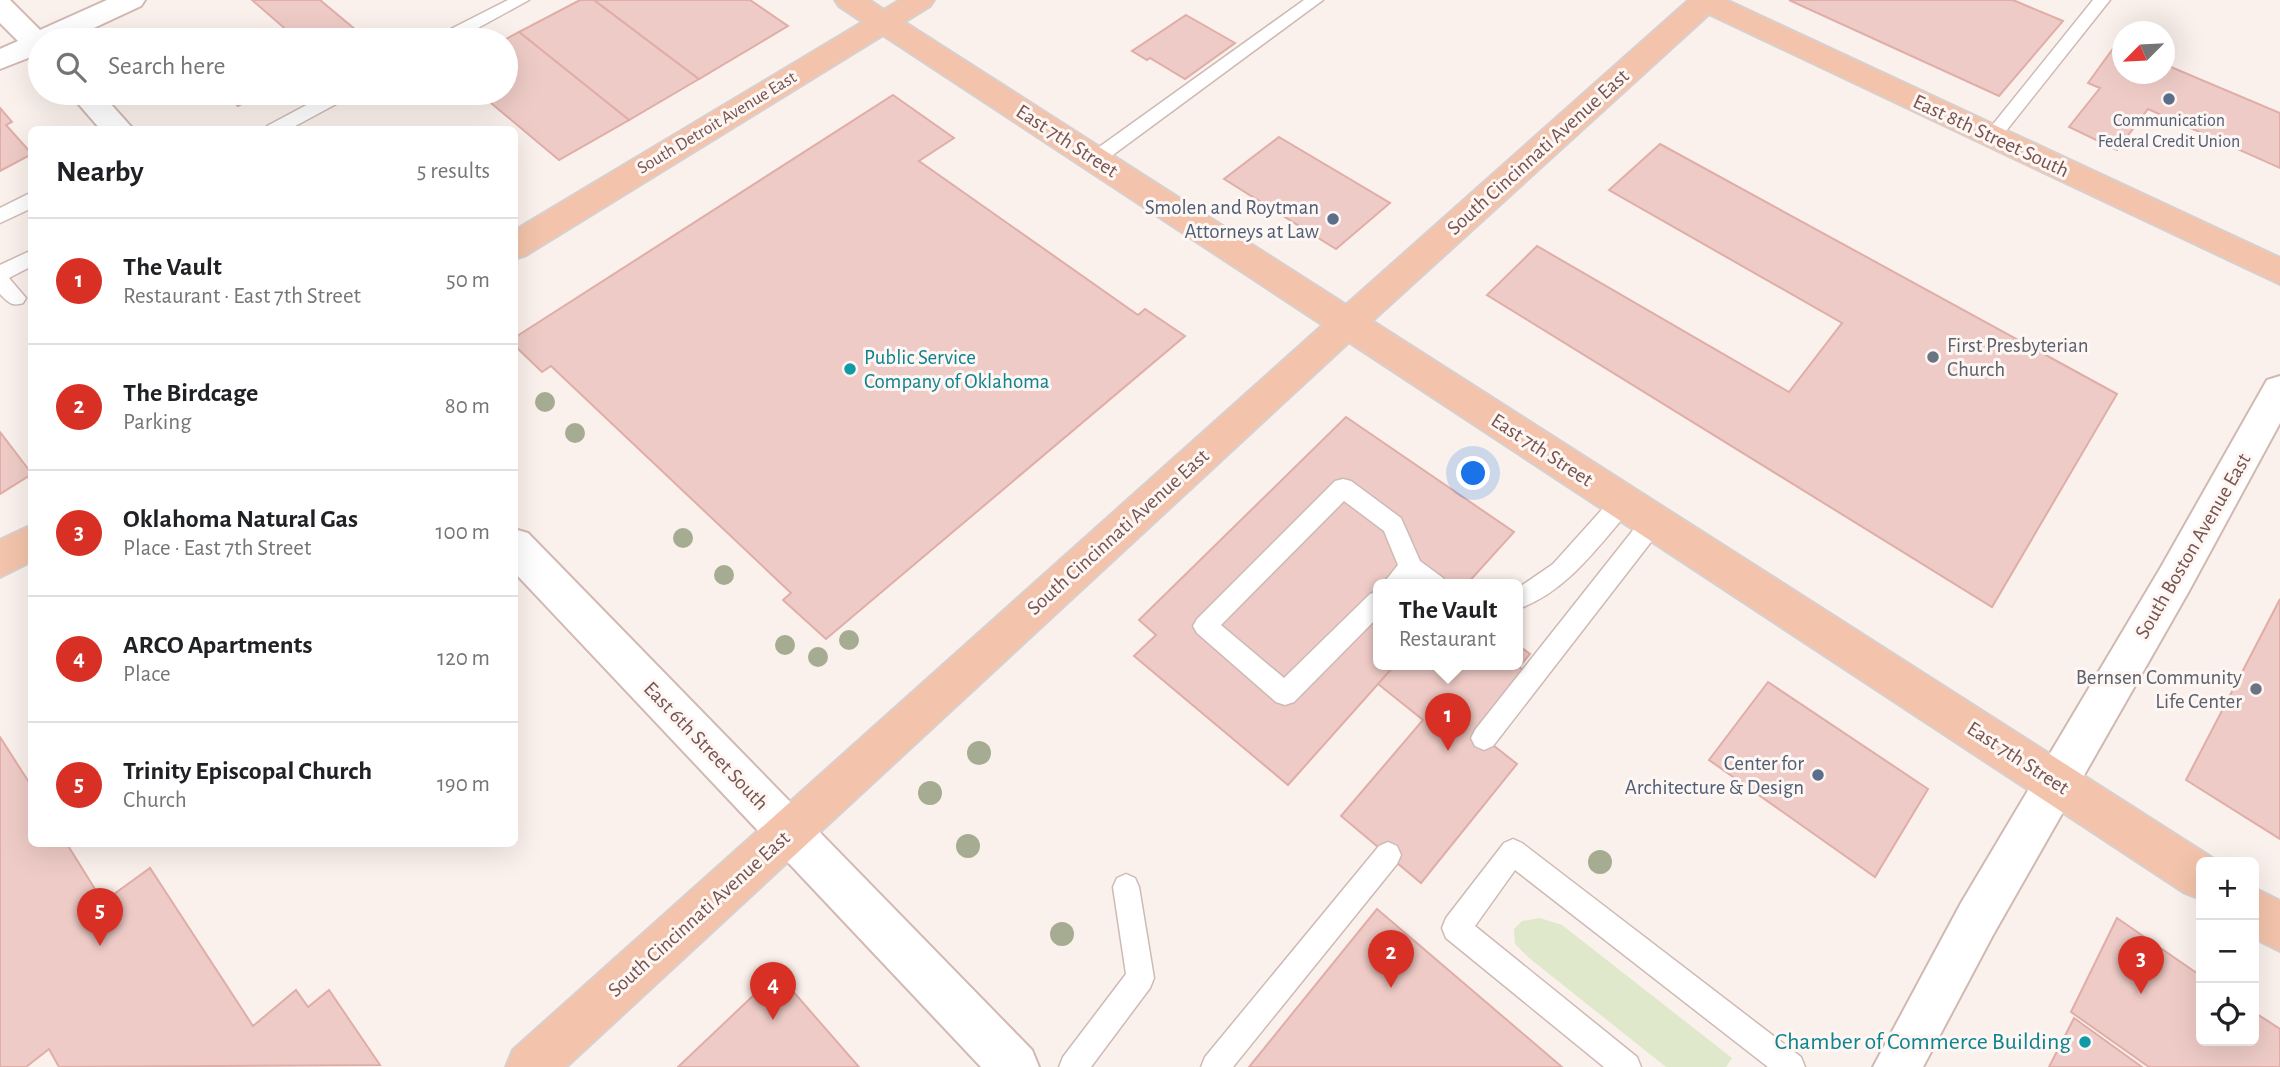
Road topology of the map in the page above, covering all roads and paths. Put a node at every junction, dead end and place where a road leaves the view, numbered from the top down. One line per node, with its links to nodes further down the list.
1 (131, 0): 10 (street)
2 (520, 0): 11 (lane)
3 (849, 0): 9 (main road, East 7th Street)
4 (920, 0): 9 (main road, South Detroit Avenue East)
5 (1315, 0): 20 (lane)
6 (1705, 0): 19 (main road, East 8th Street South); 29 (main road, South Cincinnati Avenue East)
7 (2102, 0): 19 (lane)
8 (0, 6): 12 (street)
9 (884, 22): 20 (main road, East 7th Street); 23 (main road, South Detroit Avenue East)
10 (72, 28)
11 (466, 28)
12 (28, 32)
13 (28, 48): 14 (street)
14 (0, 60)
15 (95, 105): 17 (street)
16 (320, 105): 18 (lane)
17 (114, 126)
18 (281, 126)
19 (1992, 137): 25 (main road, East 8th Street South)
20 (1095, 159): 29 (main road, East 7th Street)
21 (28, 201): 22 (lane)
22 (0, 216)
23 (518, 245)
24 (28, 259): 26 (lane)
25 (2280, 272)
26 (0, 274)
27 (0, 282): 28 (lane)
28 (16, 298)
29 (1347, 323): 31 (main road, East 7th Street); 40 (main road, South Cincinnati Avenue East)
30 (2274, 417): 39 (street, South Boston Avenue East)
31 (1638, 512): 36 (lane); 38 (lane); 39 (main road, East 7th Street)
32 (28, 543): 34 (main road)
33 (518, 549): 40 (street, East 6th Street South)
34 (0, 560)
35 (1403, 576): 37 (lane)
36 (1523, 598)
37 (1373, 606)
38 (1484, 738)
39 (2056, 783): 42 (main road, East 7th Street); 52 (street, South Boston Avenue East)
40 (789, 833): 46 (main road, South Cincinnati Avenue East); 47 (street, East 6th Street South)
41 (1388, 855): 49 (lane)
42 (2196, 874)
43 (1126, 887): 48 (lane)
44 (2259, 914): 45 (main road)
45 (2280, 928)
46 (530, 1067)
47 (1015, 1067)
48 (1073, 1067)
49 (1214, 1067)
50 (1627, 1067): 51 (lane)
51 (1791, 1067)
52 (1897, 1067)

